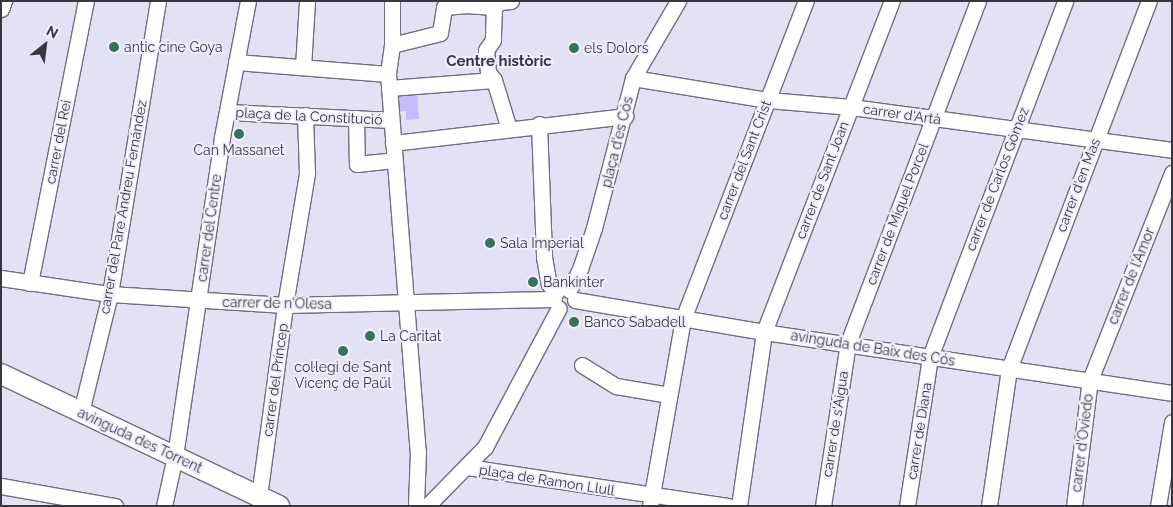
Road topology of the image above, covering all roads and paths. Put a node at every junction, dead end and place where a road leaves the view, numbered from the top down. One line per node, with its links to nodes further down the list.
1 (4, 1): 15 (street)
2 (86, 1): 39 (street, carrer del Rei)
3 (158, 1): 40 (street, carrer del Pare Andreu Fernández)
4 (248, 1): 17 (street, carrer del Centre)
5 (307, 1): 18 (street)
6 (392, 1): 16 (street)
7 (511, 1): 14 (street)
8 (678, 1): 19 (street, plaça d'es Cós)
9 (806, 1): 22 (street, carrer del Sant Crist)
10 (892, 1): 23 (street, carrer de Sant Joan)
11 (978, 1): 28 (street, carrer de Miquel Porcel)
12 (1065, 1): 32 (street, carrer de Carlos Gómez)
13 (1149, 1): 33 (street, carrer d'en Mas)
14 (494, 7): 16 (street); 20 (street)
15 (1, 9)
16 (392, 45): 21 (street)
17 (236, 62): 18 (street); 24 (street, carrer del Centre)
18 (303, 67): 21 (street)
19 (633, 78): 22 (street, carrer d'Artà); 26 (street, plaça d'es Cós)
20 (494, 80): 21 (street); 31 (street)
21 (389, 81): 29 (street)
22 (768, 100): 23 (street, carrer d'Artà); 45 (street, carrer del Sant Crist)
23 (850, 107): 28 (street, carrer d'Artà); 46 (street, carrer de Sant Joan)
24 (228, 112): 25 (street, plaça de la Constitució); 42 (street, carrer del Centre)
25 (305, 115): 27 (street, plaça de la Constitució); 44 (street, carrer del Príncep)
26 (625, 116): 30 (street); 41 (street, plaça d'es Cós)
27 (356, 118): 29 (street, plaça de la Constitució); 36 (street)
28 (933, 118): 32 (street, carrer d'Artà); 47 (street, carrer de Miquel Porcel)
29 (390, 120): 34 (street)
30 (539, 124): 31 (street); 41 (street)
31 (509, 129): 34 (street)
32 (1015, 129): 33 (street, carrer d'Artà); 48 (street, carrer de Carlos Gómez)
33 (1095, 140): 35 (street, carrer d'Artà); 50 (street, carrer d'en Mas)
34 (394, 143): 36 (street)
35 (1172, 150)
36 (394, 160): 43 (street)
37 (1172, 173): 52 (street, carrer de l'Amor)
38 (1, 278): 39 (street, carrer de n'Olesa)
39 (30, 283): 40 (street, carrer de n'Olesa)
40 (110, 294): 42 (street, carrer de n'Olesa); 55 (street, carrer del Pare Andreu Fernández)
41 (563, 298): 43 (street, carrer de n'Olesa); 45 (street, avinguda de Baix des Cós); 58 (street, plaça d'es Cós)
42 (199, 301): 44 (street, carrer de n'Olesa); 57 (street, carrer del Centre)
43 (407, 304): 44 (street, carrer de n'Olesa); 65 (street)
44 (285, 305): 60 (street, carrer del Príncep)
45 (683, 319): 46 (street, avinguda de Baix des Cós); 54 (street, carrer del Sant Crist)
46 (764, 332): 47 (street, avinguda de Baix des Cós); 68 (street, carrer de Sant Joan)
47 (848, 343): 48 (street, avinguda de Baix des Cós); 69 (street, carrer de s'Aigua)
48 (930, 357): 50 (street, avinguda de Baix des Cós); 70 (street, carrer de Diana)
49 (582, 365): 54 (street)
50 (1009, 369): 52 (street, avinguda de Baix des Cós); 71 (street, carrer d'en Mas)
51 (1, 374): 55 (main road, avinguda des Torrent)
52 (1090, 380): 53 (street, avinguda de Baix des Cós); 72 (street, carrer d'Oviedo)
53 (1172, 393)
54 (670, 395): 61 (street, carrer del Sant Crist)
55 (81, 412): 57 (main road, avinguda des Torrent)
56 (1172, 422): 73 (street)
57 (175, 456): 60 (main road, avinguda des Torrent); 63 (street, carrer del Centre)
58 (467, 468): 61 (street, plaça de Ramon Llull); 66 (street, plaça de Ramon Llull)
59 (1, 486): 62 (street)
60 (259, 496): 64 (main road, avinguda des Torrent)
61 (651, 501): 67 (street, plaça de Ramon Llull)
62 (115, 506)
63 (164, 506)
64 (279, 506)
65 (416, 506)
66 (427, 506)
67 (729, 506)
68 (739, 506)
69 (823, 506)
70 (907, 506)
71 (989, 506)
72 (1074, 506)
73 (1158, 506)

